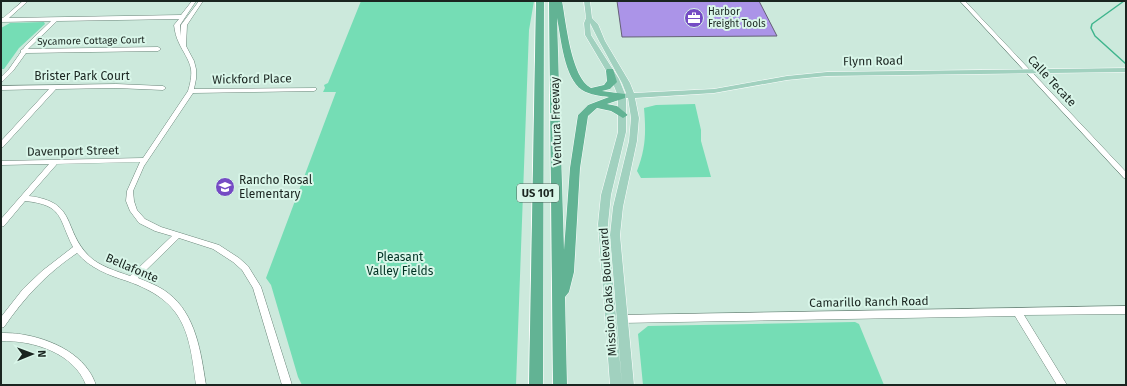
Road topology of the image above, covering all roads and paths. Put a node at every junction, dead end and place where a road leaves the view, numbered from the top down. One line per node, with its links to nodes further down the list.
1 (26, 1): 12 (street)
2 (194, 1): 9 (street)
3 (201, 1): 13 (street)
4 (540, 1): 49 (highway, Ventura Freeway / US 101)
5 (553, 1): 39 (highway, Ventura Freeway / US 101)
6 (558, 1): 21 (highway)
7 (587, 1): 10 (main road, Mission Oaks Boulevard)
8 (962, 1): 18 (street, Calle Tecate)
9 (182, 16): 11 (street); 13 (street)
10 (589, 18): 17 (main road, Mission Oaks Boulevard); 26 (main road, Mission Oaks Boulevard)
11 (56, 19): 12 (street); 15 (street)
12 (2, 20)
13 (184, 46): 25 (street)
14 (158, 49): 15 (street, Sycamore Cottage Court)
15 (24, 51): 19 (street)
16 (1126, 70): 18 (main road, Flynn Road)
17 (610, 71): 21 (highway); 26 (main road, Mission Oaks Boulevard)
18 (1027, 71): 26 (main road, Flynn Road); 33 (street, Calle Tecate)
19 (1, 80)
20 (54, 87): 22 (street, Brister Park Court); 23 (street, Brister Park Court); 29 (street)
21 (585, 87): 26 (highway)
22 (1, 88)
23 (163, 88)
24 (314, 89): 25 (street, Wickford Place)
25 (191, 91): 30 (street)
26 (626, 96): 27 (highway); 28 (main road, Mission Oaks Boulevard); 42 (main road, Mission Oaks Boulevard)
27 (591, 107): 28 (highway); 39 (highway)
28 (623, 115): 42 (main road, Mission Oaks Boulevard)
29 (1, 145)
30 (145, 160): 31 (street, Davenport Street); 36 (street)
31 (55, 162): 32 (street, Davenport Street); 34 (street)
32 (1, 163)
33 (1126, 176)
34 (25, 198): 35 (street); 37 (street, Bellafonte)
35 (1, 224)
36 (178, 235): 38 (street); 48 (street)
37 (78, 248): 38 (street, Bellafonte); 43 (street)
38 (132, 279): 47 (street, Bellafonte)
39 (559, 304): 50 (highway, Ventura Freeway / US 101)
40 (1126, 310): 41 (street, Camarillo Ranch Road)
41 (1017, 312): 42 (street, Camarillo Ranch Road); 52 (street)
42 (617, 319): 45 (main road, Mission Oaks Boulevard); 51 (main road, Mission Oaks Boulevard)
43 (1, 324)
44 (1, 337): 46 (street)
45 (617, 383)
46 (91, 385)
47 (202, 385)
48 (287, 385)
49 (536, 385)
50 (560, 385)
51 (628, 385)
52 (1062, 385)

